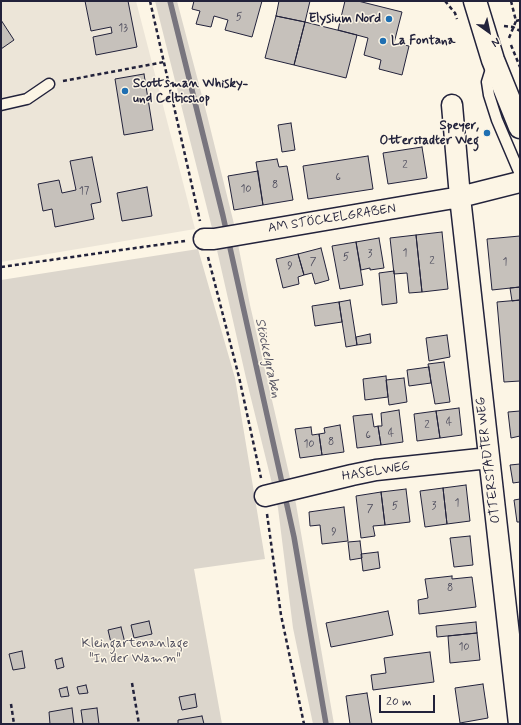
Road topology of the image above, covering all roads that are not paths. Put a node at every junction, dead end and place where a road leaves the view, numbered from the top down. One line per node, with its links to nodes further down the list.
1 (475, 1): 2 (main road)
2 (493, 60): 6 (main road); 7 (lane)
3 (49, 84): 4 (lane)
4 (1, 105)
5 (452, 105): 9 (street, OTTERSTADTER WEG)
6 (520, 127)
7 (520, 174)
8 (520, 182): 9 (street)
9 (460, 197): 10 (street, AM STÖCKELGRABEN); 11 (street, OTTERSTADTER WEG)
10 (209, 239)
11 (489, 458): 12 (street, HASELWEG); 13 (street, OTTERSTADTER WEG)
12 (277, 493)
13 (519, 724)

